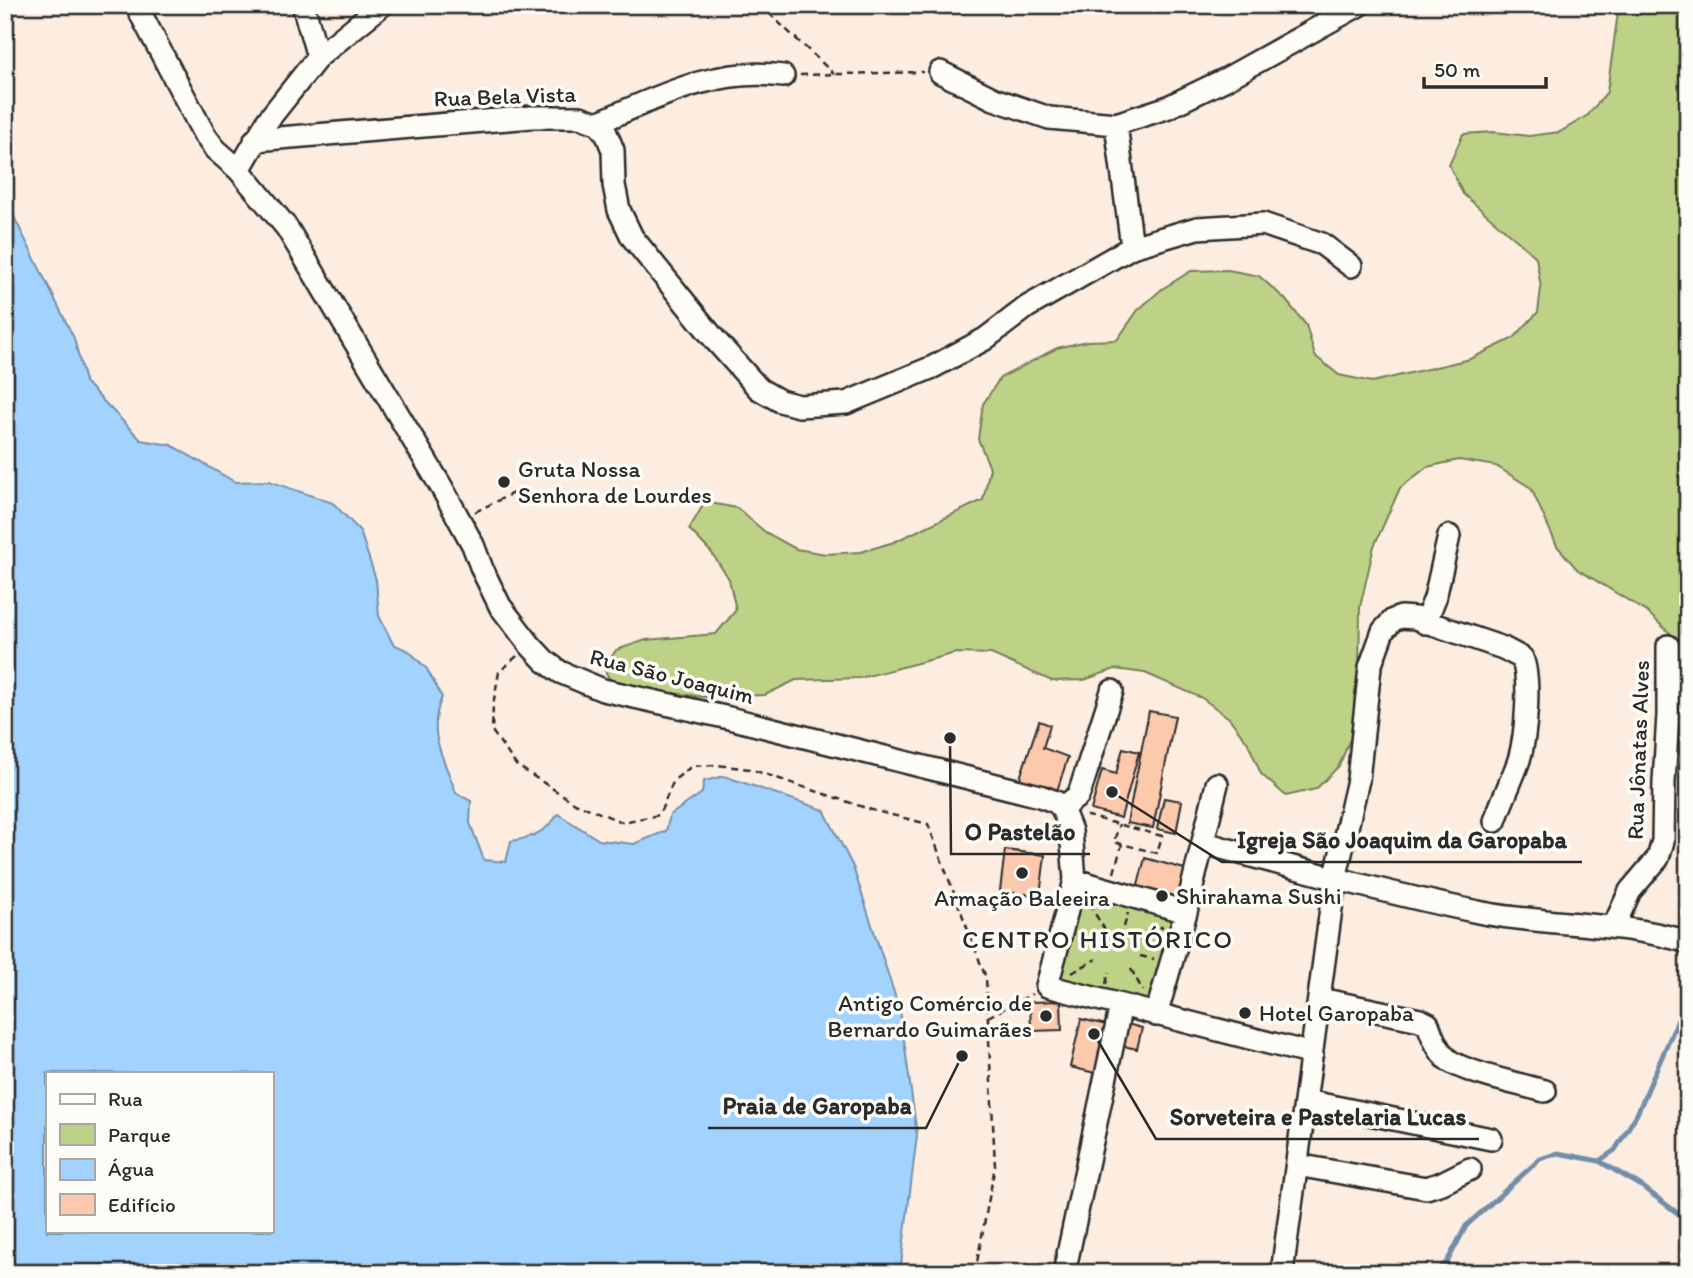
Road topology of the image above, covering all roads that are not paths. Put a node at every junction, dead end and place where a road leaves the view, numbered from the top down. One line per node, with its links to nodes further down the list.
1 (136, 5): 11 (street, Rua São Joaquim)
2 (303, 5): 5 (street)
3 (382, 5): 5 (street)
4 (1359, 5): 9 (street)
5 (318, 57): 10 (street)
6 (940, 72): 9 (street)
7 (783, 76): 8 (street)
8 (597, 122): 10 (street, Rua Bela Vista); 12 (street, Rua Bela Vista)
9 (1116, 124): 12 (street)
10 (255, 140): 11 (street)
11 (239, 170): 19 (street, Rua São Joaquim)
12 (1132, 247): 13 (street, Rua Bela Vista)
13 (1351, 266)
14 (1449, 536): 15 (street)
15 (1425, 623): 20 (street); 22 (street)
16 (1668, 646): 25 (street, Rua Jônatas Alves)
17 (1112, 691): 19 (street)
18 (1217, 784): 21 (street)
19 (1062, 808): 23 (street)
20 (1495, 821)
21 (1204, 843): 22 (street); 24 (street)
22 (1335, 879): 25 (street); 27 (street)
23 (1075, 880): 24 (street); 28 (street)
24 (1186, 912): 29 (street)
25 (1614, 926): 26 (street)
26 (1688, 942)
27 (1320, 999): 30 (street); 31 (street)
28 (1121, 1005): 29 (street); 36 (street)
29 (1156, 1014): 30 (street)
30 (1312, 1054): 32 (street)
31 (1545, 1091)
32 (1306, 1101): 33 (street); 34 (street)
33 (1491, 1139)
34 (1297, 1165): 35 (street); 37 (street)
35 (1470, 1169)
36 (1063, 1273)
37 (1282, 1273)

